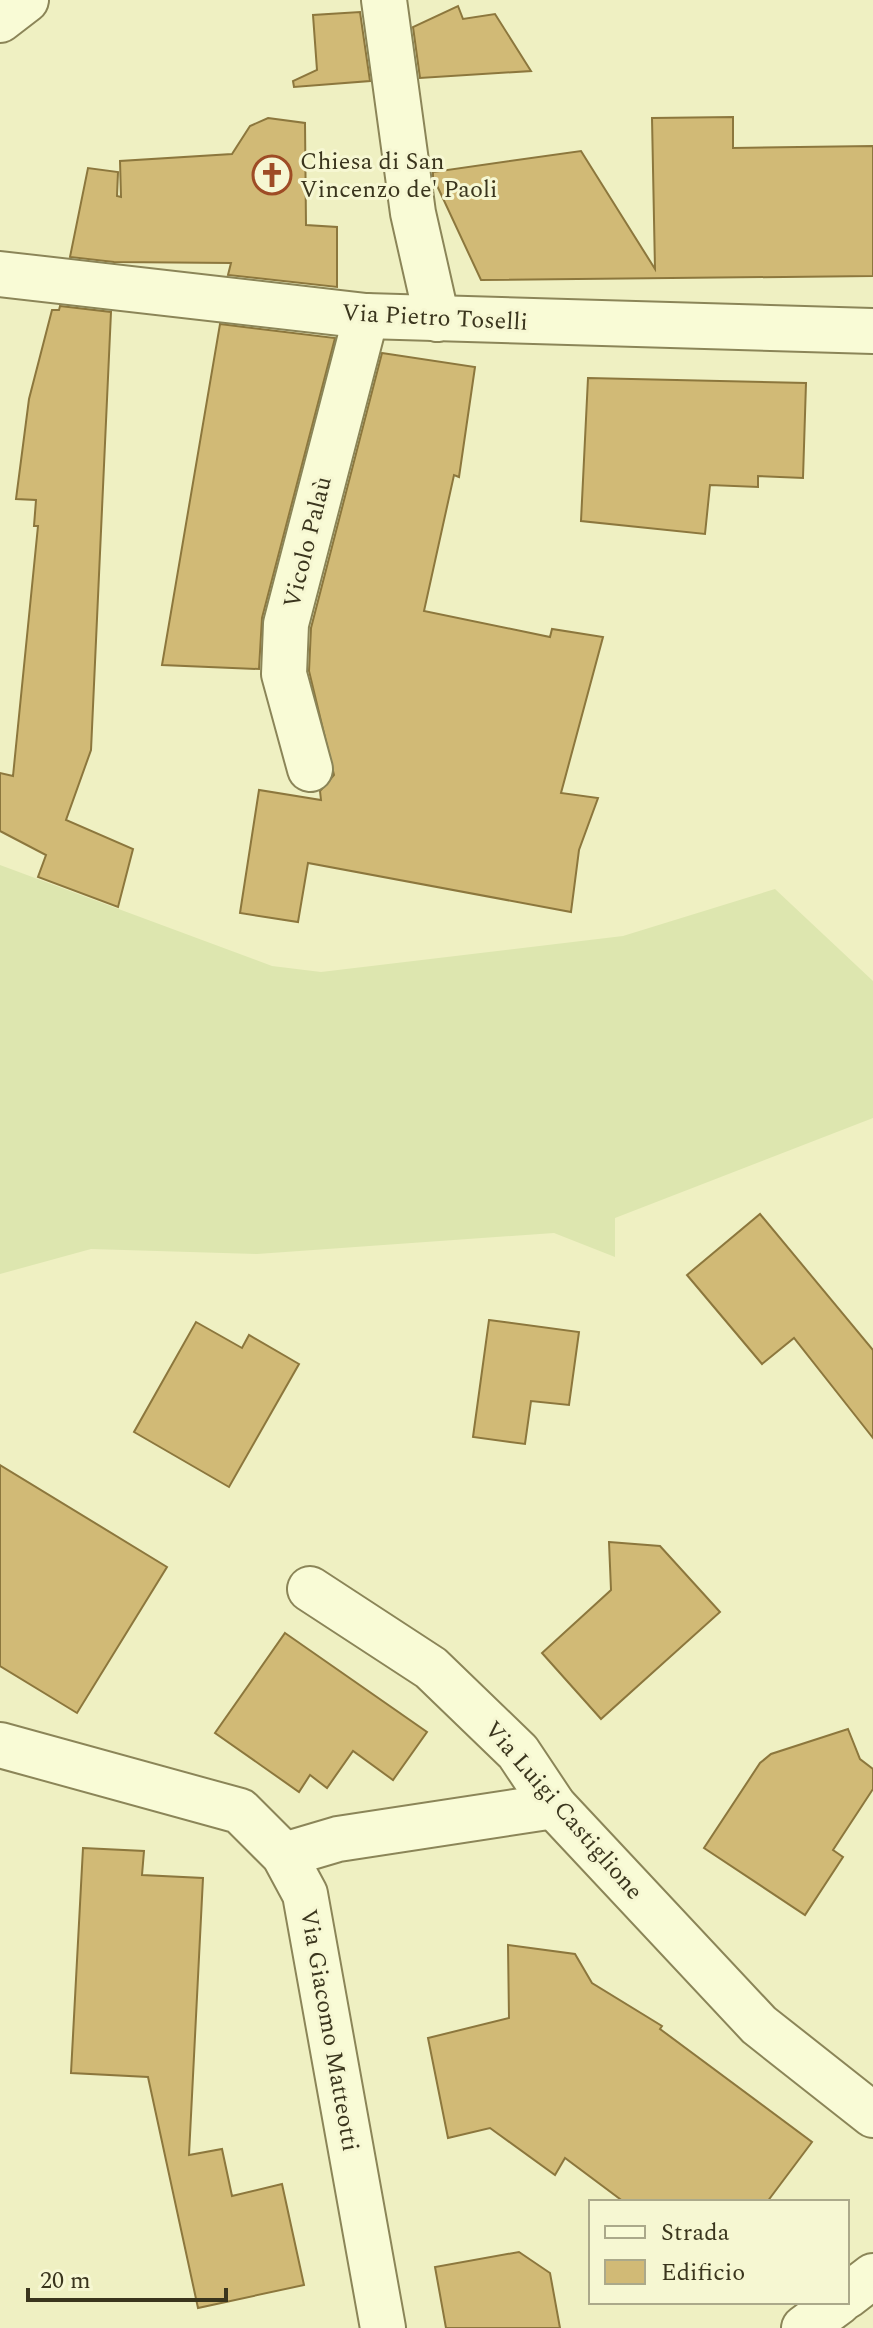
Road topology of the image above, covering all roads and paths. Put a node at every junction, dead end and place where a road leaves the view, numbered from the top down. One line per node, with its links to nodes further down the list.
1 (26, 0): 3 (street)
2 (384, 0): 6 (street)
3 (0, 20)
4 (0, 274): 5 (street, Via Pietro Toselli)
5 (366, 316): 6 (street, Via Pietro Toselli); 8 (street, Vicolo Palaù)
6 (437, 319): 7 (street, Via Pietro Toselli)
7 (873, 331)
8 (310, 769)
9 (310, 1589): 11 (street, Via Luigi Castiglione)
10 (0, 1745): 12 (street, Via Giacomo Matteotti)
11 (554, 1806): 12 (street); 13 (street, Via Luigi Castiglione)
12 (284, 1855): 17 (street, Via Giacomo Matteotti)
13 (873, 2115)
14 (873, 2276): 15 (street)
15 (849, 2294)
16 (836, 2304): 18 (street)
17 (383, 2328)
18 (804, 2328)

